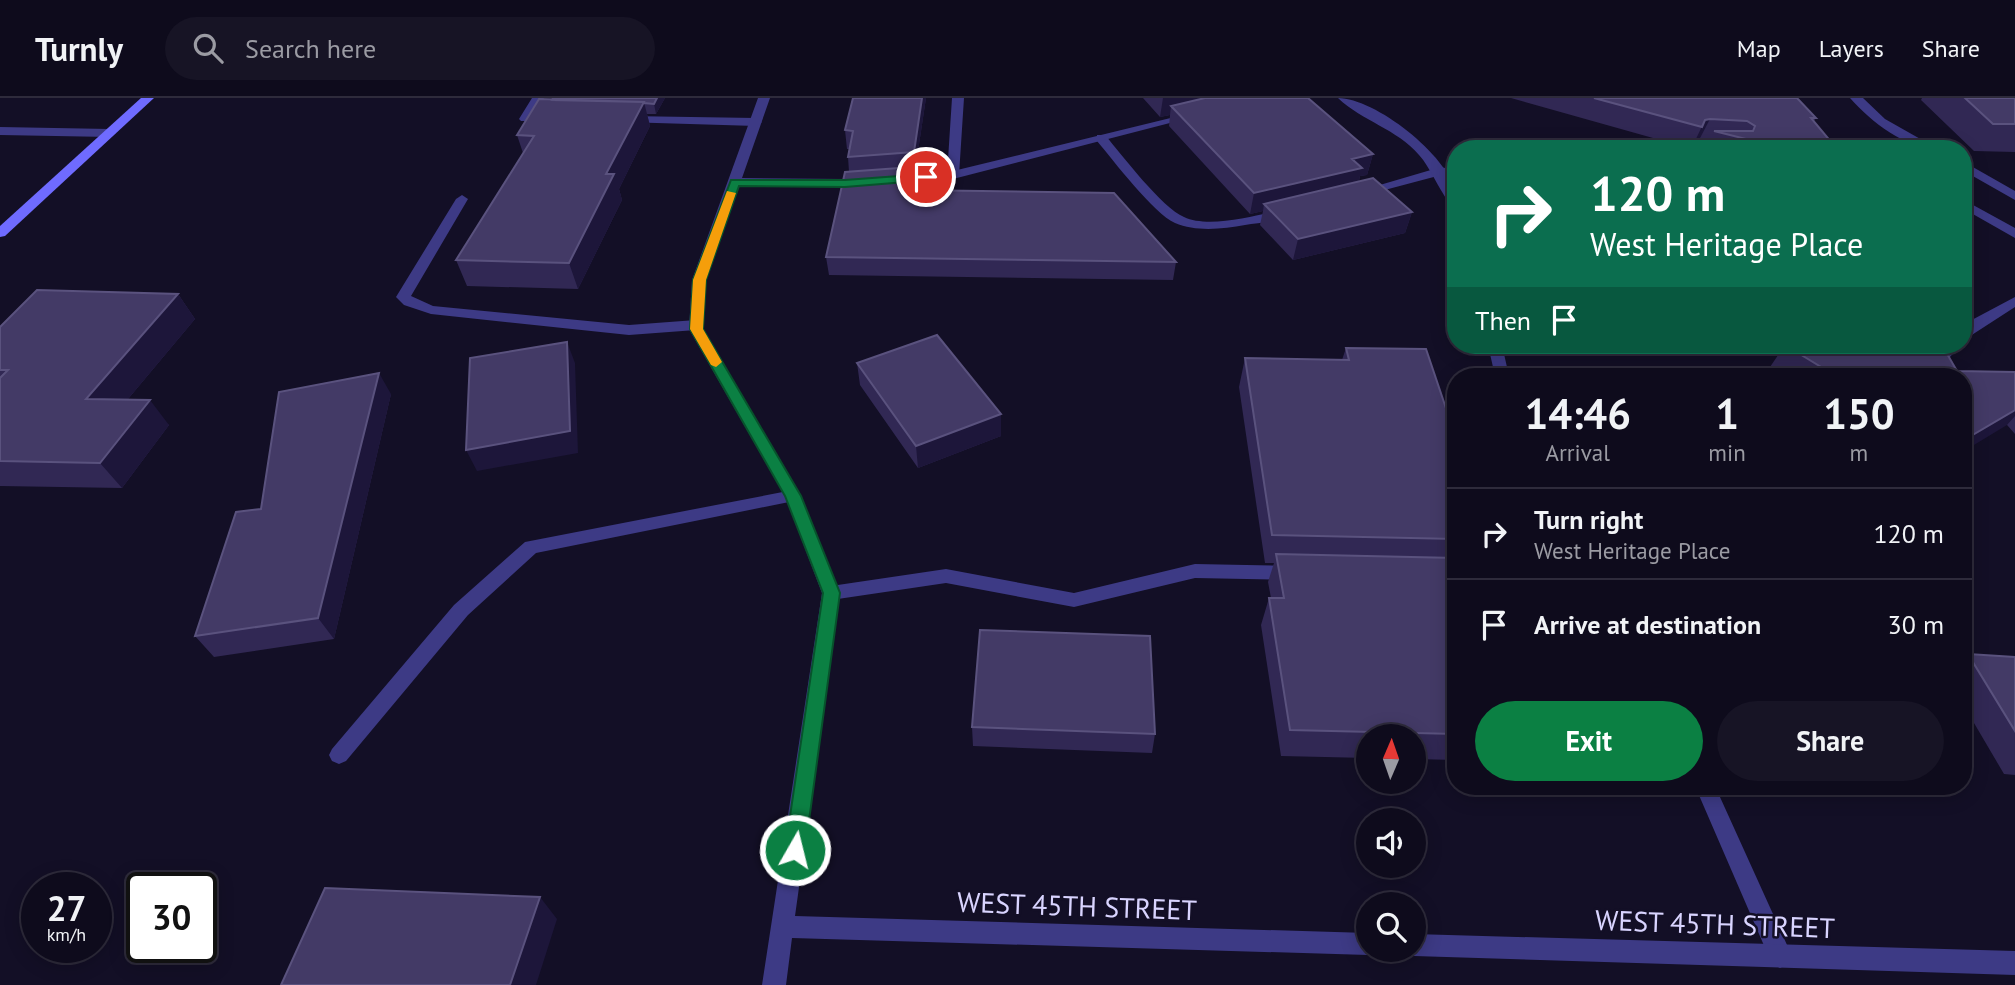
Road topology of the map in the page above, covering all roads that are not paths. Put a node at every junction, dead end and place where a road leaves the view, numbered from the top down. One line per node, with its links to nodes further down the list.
1 (148, 98): 12 (street)
2 (538, 98): 8 (street)
3 (764, 98): 10 (street)
4 (958, 98): 17 (street)
5 (1344, 98): 15 (street)
6 (1856, 98): 14 (street)
7 (1209, 111): 13 (street)
8 (566, 119)
9 (620, 120): 10 (street)
10 (756, 122): 18 (street)
11 (0, 131): 12 (street)
12 (110, 133): 25 (street)
13 (1101, 138): 17 (street); 23 (street)
14 (1916, 140)
15 (1441, 171): 19 (street); 20 (street)
16 (1972, 171): 21 (street)
17 (953, 175): 18 (street)
18 (735, 182): 28 (street)
19 (1447, 185)
20 (1350, 195)
21 (2015, 196)
22 (461, 199): 28 (street)
23 (1298, 209)
24 (1972, 209): 26 (street)
25 (0, 233)
26 (2015, 234)
27 (2015, 301): 29 (street)
28 (696, 325): 30 (street)
29 (1972, 326)
30 (793, 496): 32 (street); 33 (street)
31 (1319, 573): 32 (street)
32 (831, 593): 35 (street)
33 (339, 755)
34 (1709, 795): 38 (street)
35 (784, 927): 36 (street, WEST 45TH STREET); 40 (street)
36 (1356, 944)
37 (1426, 945): 38 (street, WEST 45TH STREET)
38 (1780, 956): 39 (street, WEST 45TH STREET)
39 (2015, 963)
40 (774, 985)

